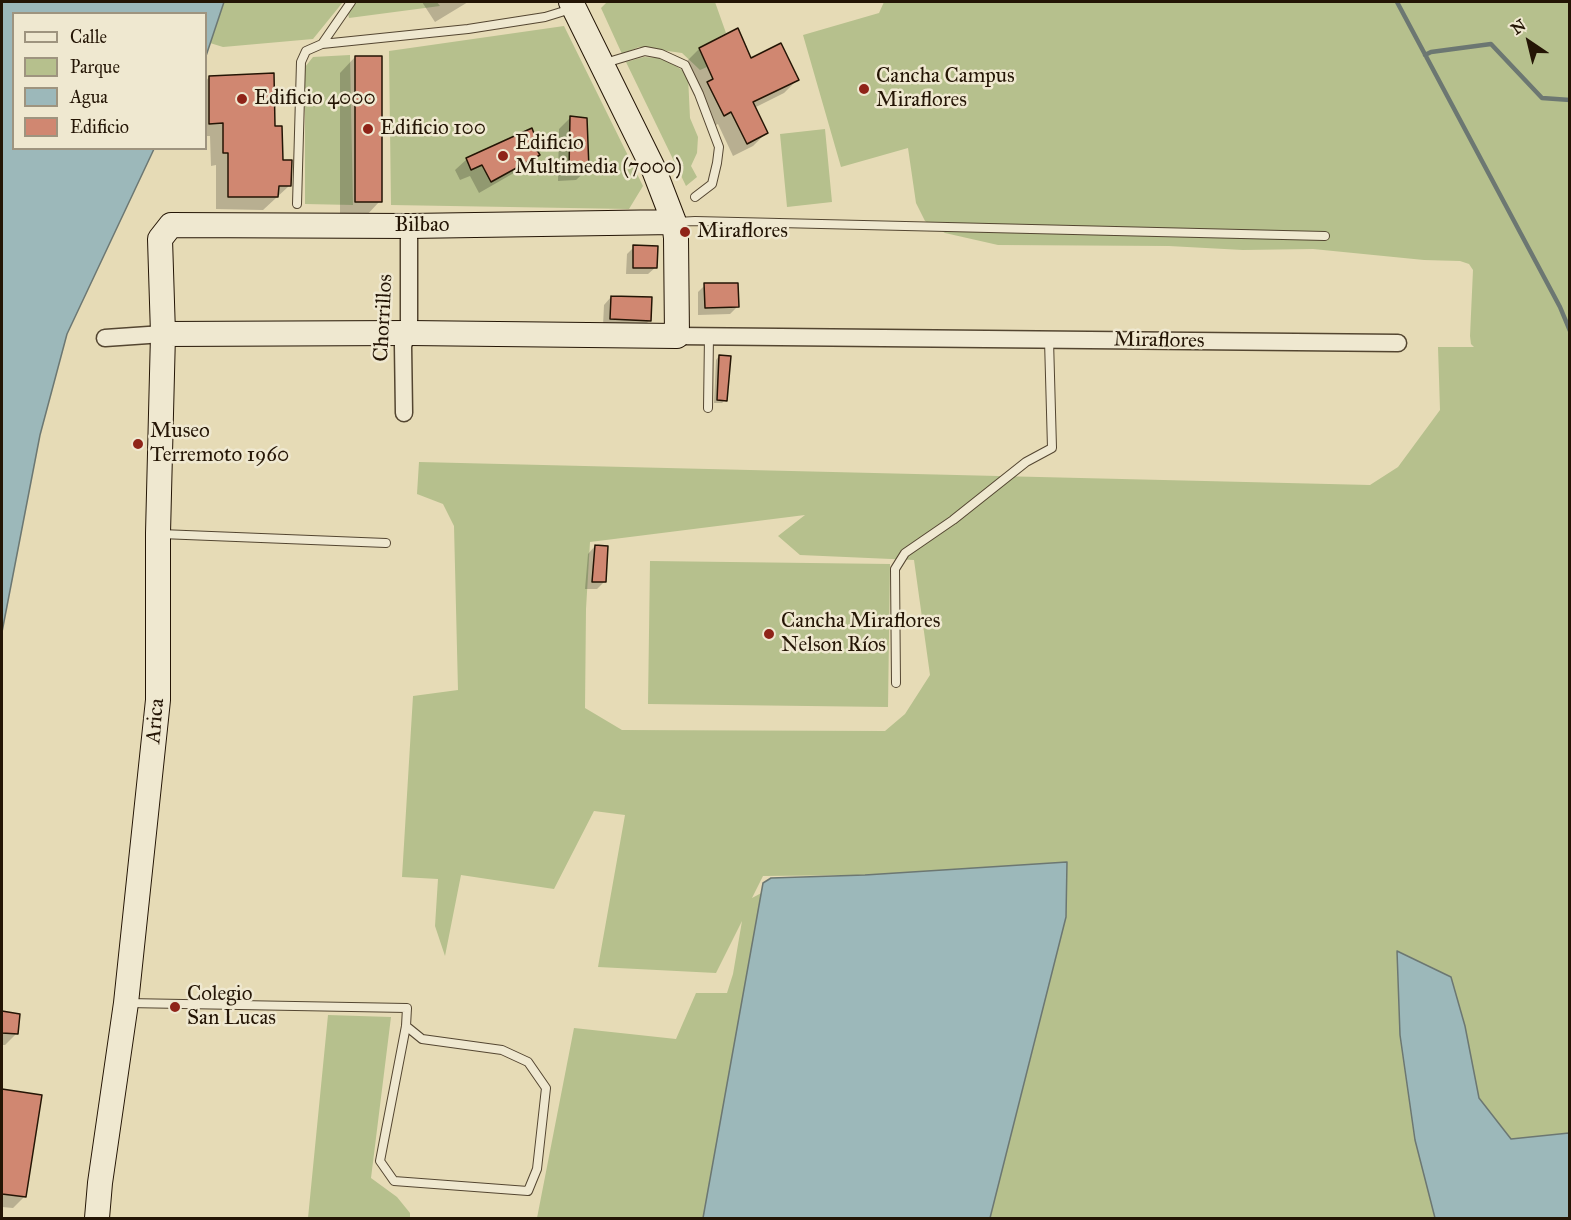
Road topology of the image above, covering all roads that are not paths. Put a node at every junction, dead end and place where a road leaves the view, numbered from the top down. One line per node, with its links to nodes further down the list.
1 (351, 2): 3 (lane)
2 (577, 4): 3 (lane); 4 (main road)
3 (322, 44): 6 (lane)
4 (602, 64): 5 (lane); 7 (main road)
5 (695, 197)
6 (297, 204)
7 (674, 222): 9 (main road, Bilbao); 10 (lane); 13 (main road)
8 (171, 225): 9 (main road, Bilbao); 12 (main road, Arica)
9 (409, 226): 11 (street, Chorrillos)
10 (1324, 236)
11 (409, 333): 12 (main road, Miraflores); 13 (main road, Miraflores); 19 (street, Chorrillos)
12 (163, 334): 15 (street); 20 (main road, Arica)
13 (677, 336): 14 (street, Miraflores)
14 (709, 336): 16 (street, Miraflores); 18 (lane)
15 (105, 338)
16 (1049, 340): 17 (street, Miraflores); 22 (lane)
17 (1398, 343)
18 (708, 408)
19 (404, 413)
20 (158, 533): 21 (lane); 23 (main road, Arica)
21 (386, 543)
22 (896, 683)
23 (126, 1003): 24 (lane); 25 (main road, Arica)
24 (405, 1026): 24 (lane)
25 (97, 1218)

